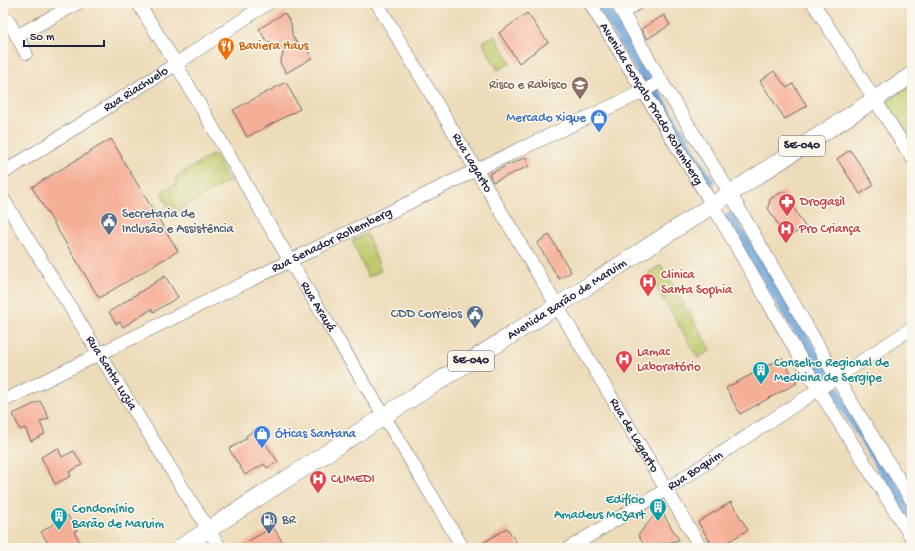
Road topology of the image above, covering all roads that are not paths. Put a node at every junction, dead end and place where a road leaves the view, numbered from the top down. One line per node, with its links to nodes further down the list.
1 (78, 3): 10 (street)
2 (138, 3): 12 (street, Rua Arauá)
3 (268, 3): 12 (street, Rua Riachuelo)
4 (377, 3): 17 (street, Rua Lagarto)
5 (590, 3): 14 (street, Avenida Gonçalo Prado Rolemberg)
6 (638, 3): 8 (street)
7 (814, 3): 15 (street)
8 (620, 8): 14 (street, Avenida Gonçalo Prado Rolemberg)
9 (8, 20): 10 (street)
10 (17, 36): 11 (street)
11 (26, 53)
12 (176, 64): 18 (street, Rua Riachuelo); 22 (street, Rua Arauá)
13 (912, 75): 15 (main road, Avenida Barão de Maruim / SE-040)
14 (652, 86): 17 (street, Rua Senador Rollemberg); 19 (street, Avenida Gonçalo Prado Rolemberg); 21 (street, Avenida Gonçalo Prado Rolemberg)
15 (874, 100): 16 (street); 19 (main road, Avenida Barão de Maruim / SE-040)
16 (912, 158)
17 (476, 170): 22 (street, Rua Senador Rollemberg); 23 (street, Rua Lagarto)
18 (3, 173)
19 (731, 196): 21 (main road, Avenida Barão de Maruim); 27 (street, Avenida Gonçalo Prado Rolemberg)
20 (3, 199): 26 (street, Rua Santa Luzia)
21 (714, 208): 23 (main road, Avenida Barão de Maruim / SE-040); 27 (street, Avenida Gonçalo Prado Rolemberg)
22 (290, 261): 26 (street, Rua Senador Rollemberg); 29 (street, Rua Arauá)
23 (556, 306): 24 (street, Rua Lagarto); 29 (main road, Avenida Barão de Maruim / SE-040)
24 (566, 323): 30 (street, Rua de Lagarto)
25 (912, 328): 27 (street, Rua Boquim)
26 (99, 354): 28 (street, Rua Senador Rollemberg); 32 (street, Rua Santa Luzia)
27 (827, 383): 30 (street, Rua Boquim); 31 (street); 33 (street)
28 (3, 401)
29 (384, 416): 32 (main road, Avenida Barão de Maruim / SE-040); 36 (street, Rua Arauá)
30 (667, 489): 37 (street, Rua Boquim); 38 (street, Rua de Lagarto)
31 (912, 501)
32 (208, 530): 34 (main road, Avenida Barão de Maruim / SE-040); 35 (street, Rua Santa Luzia)
33 (912, 538)
34 (180, 548)
35 (220, 548)
36 (463, 548)
37 (569, 548)
38 (701, 548)

